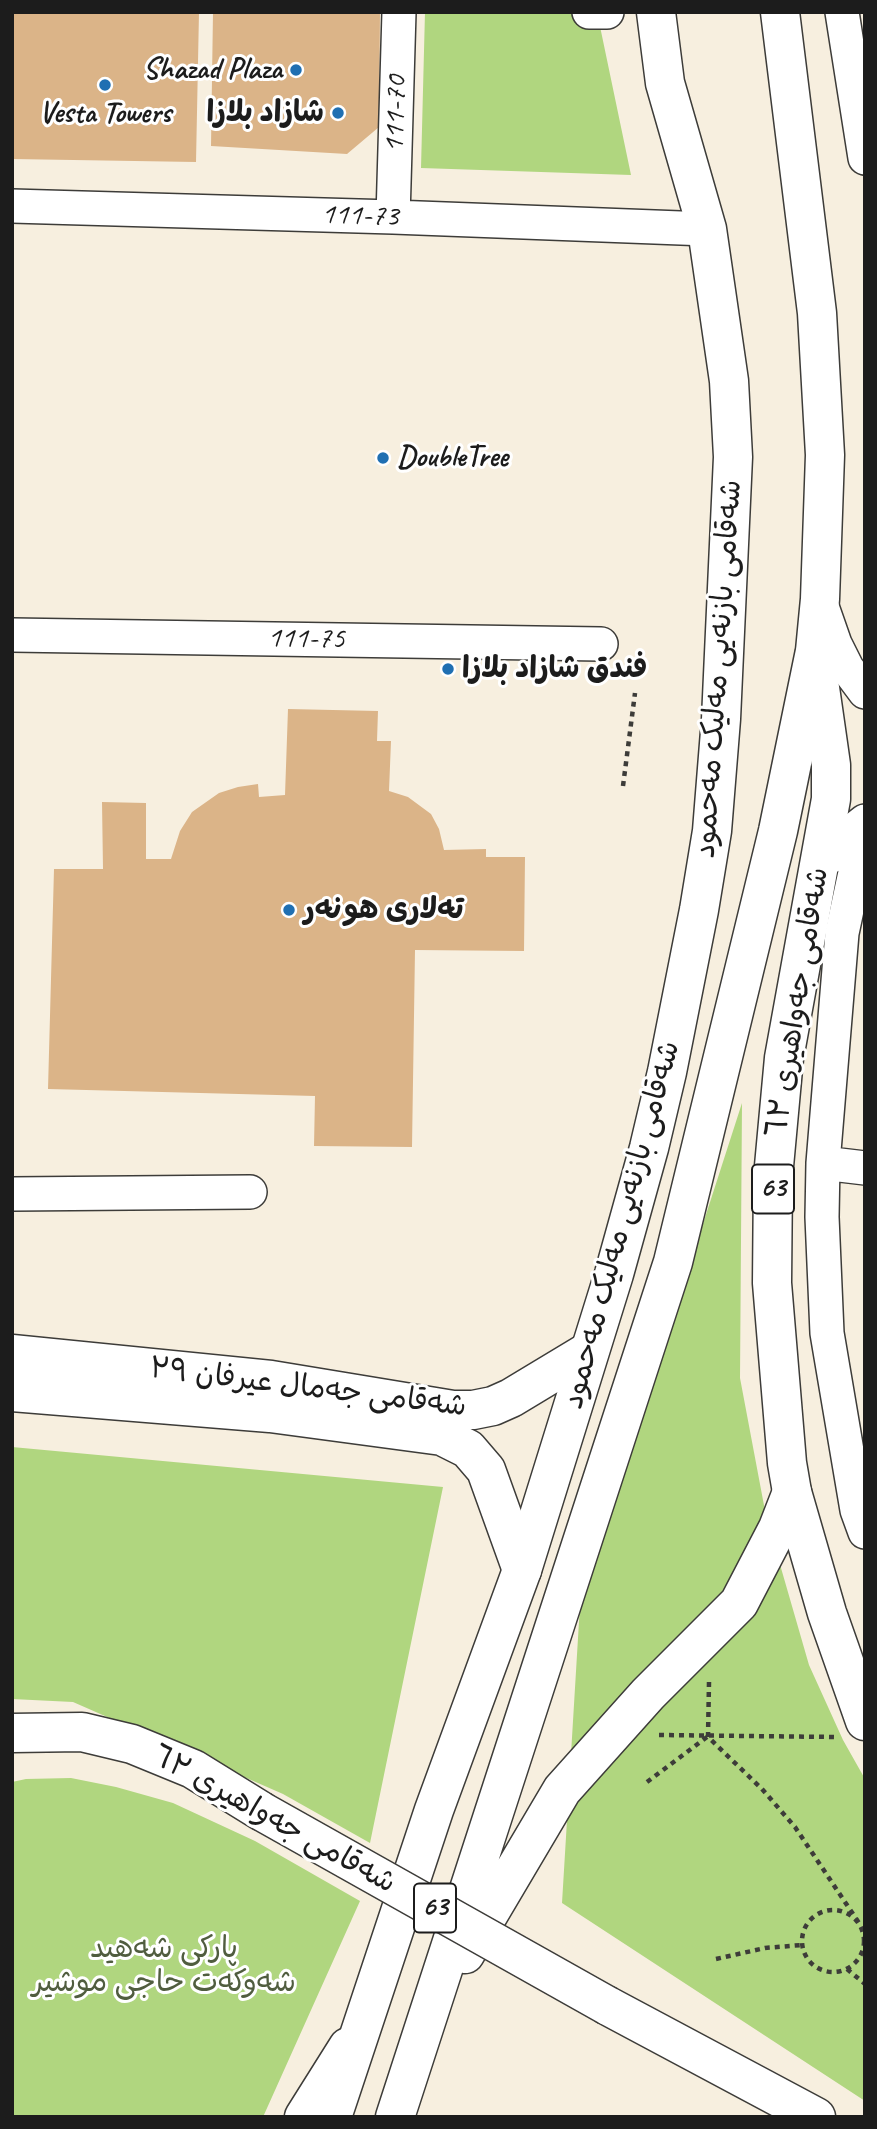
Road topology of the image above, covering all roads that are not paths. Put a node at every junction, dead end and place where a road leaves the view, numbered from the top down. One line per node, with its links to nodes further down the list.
1 (399, 12): 11 (street, 111-70)
2 (589, 12): 3 (street)
3 (607, 12)
4 (638, 12): 8 (main road)
5 (656, 12): 8 (main road, شەقامی بازنەیی مەلیک مەحمود)
6 (780, 12): 13 (main road, شەقامی بازنەیی مەلیک مەحمود)
7 (842, 12): 9 (street)
8 (665, 83): 12 (main road, شەقامی بازنەیی مەلیک مەحمود)
9 (865, 159)
10 (12, 206): 11 (street, 111-73)
11 (393, 216): 12 (street, 111-73)
12 (708, 229): 25 (main road, شەقامی بازنەیی مەلیک مەحمود)
13 (820, 599): 16 (main road, شەقامی بازنەیی مەلیک مەحمود); 17 (street)
14 (12, 635): 15 (street, 111-75)
15 (601, 644)
16 (815, 651): 20 (main road, شەقامی جەواهیری ٦٣ / 63); 33 (main road, شەقامی بازنەیی مەلیک مەحمود)
17 (865, 692)
18 (865, 821): 20 (street)
19 (865, 848): 21 (street)
20 (818, 871): 28 (main road, شەقامی جەواهیری ٦٣ / 63)
21 (823, 1163): 22 (street); 29 (street)
22 (865, 1168)
23 (250, 1192): 24 (street)
24 (12, 1194)
25 (589, 1351): 26 (main road, شەقامی جەمال عیرفان ٣٩); 30 (main road, شەقامی بازنەیی مەلیک مەحمود)
26 (12, 1354)
27 (12, 1392): 30 (main road, شەقامی جەمال عیرفان ٣٩)
28 (792, 1492): 31 (main road, شەقامی جەواهیری ٦٣ / 63); 33 (main road)
29 (865, 1532)
30 (522, 1570): 34 (main road, شەقامی بازنەیی مەلیک مەحمود)
31 (852, 1729)
32 (12, 1733): 38 (main road, شەقامی جەواهیری ٦٣ / 63, bridge)
33 (427, 2019): 37 (main road, شەقامی بازنەیی مەلیک مەحمود)
34 (364, 2021): 35 (main road); 36 (main road, شەقامی بازنەیی مەلیک مەحمود)
35 (304, 2117)
36 (332, 2117)
37 (395, 2117)
38 (816, 2117)

